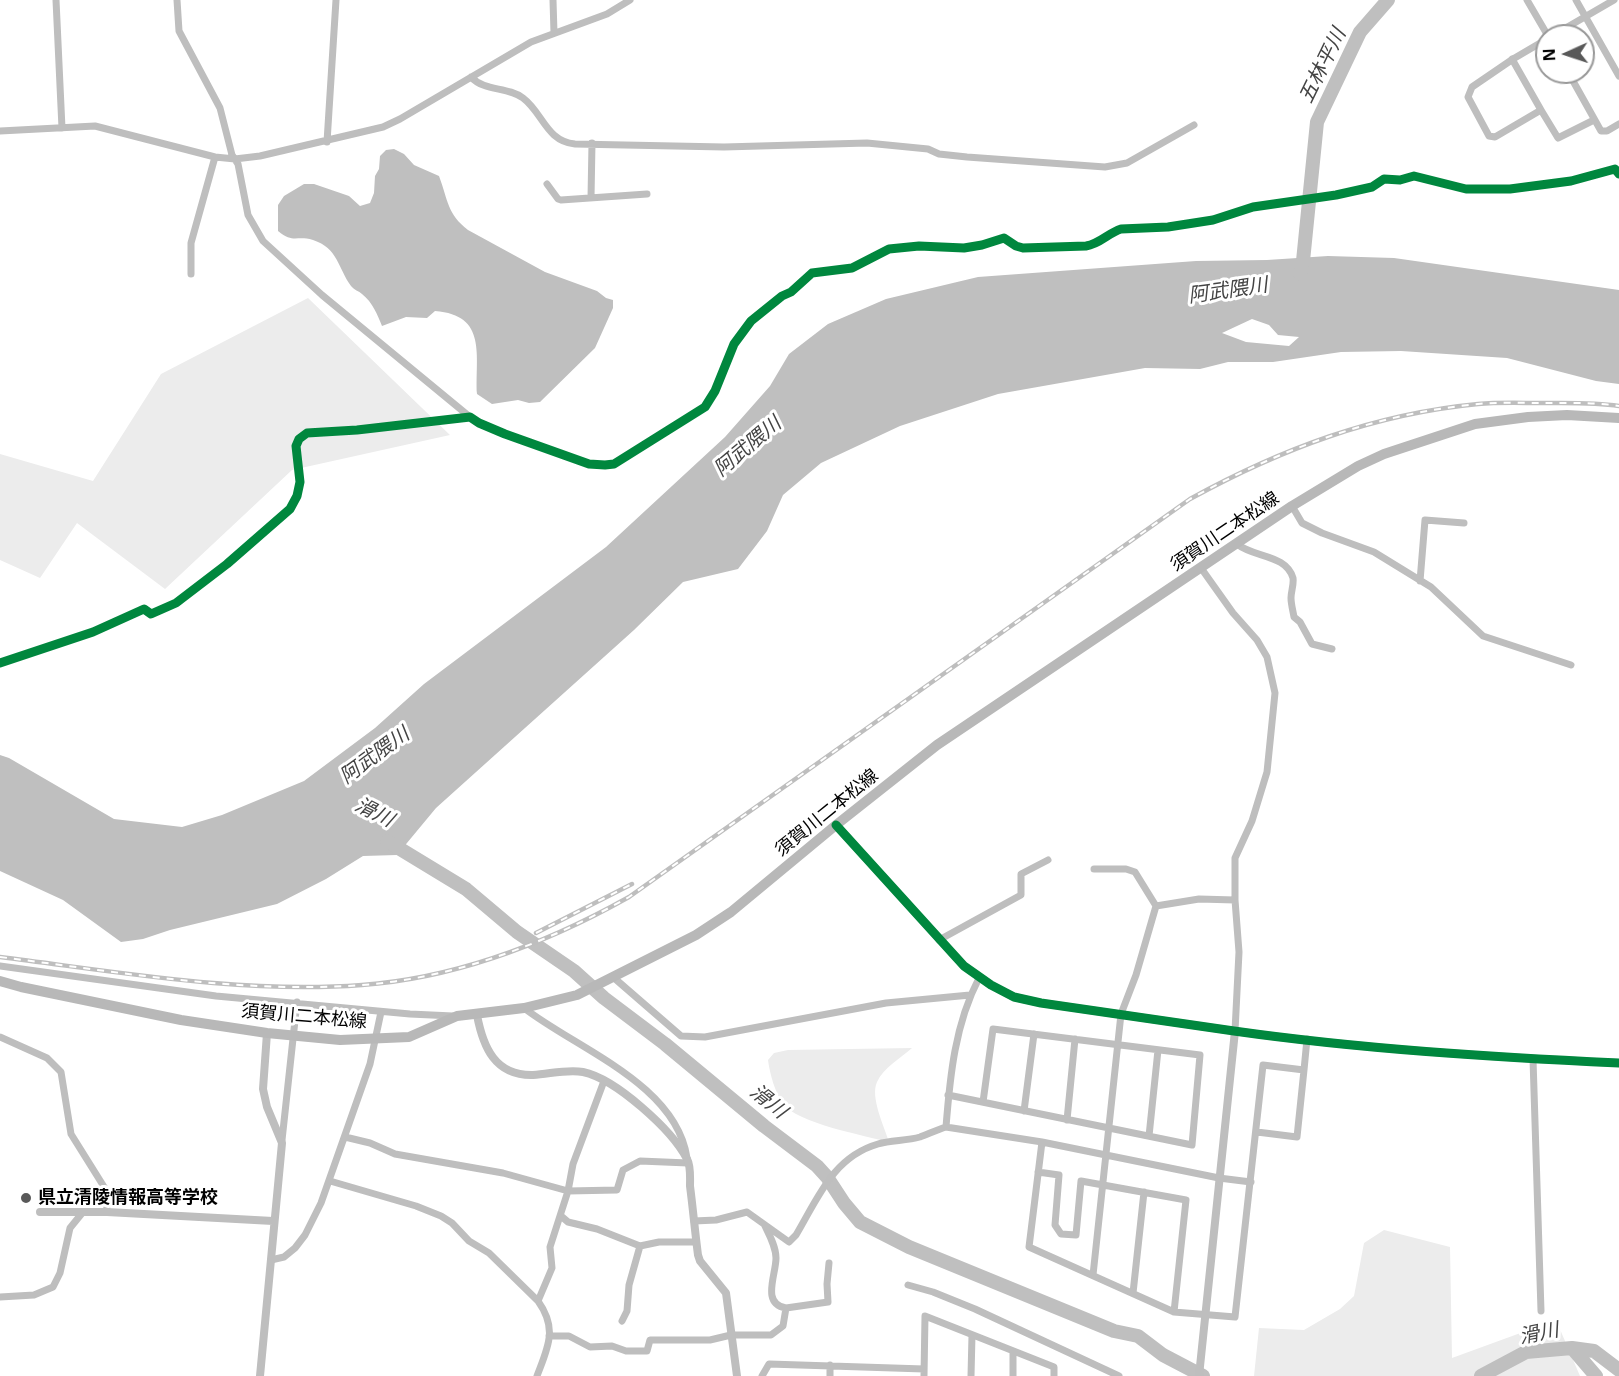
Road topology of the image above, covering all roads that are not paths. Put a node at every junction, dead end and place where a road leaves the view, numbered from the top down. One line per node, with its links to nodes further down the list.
1 (56, 0): 22 (street)
2 (177, 0): 27 (street)
3 (336, 0): 24 (street)
4 (553, 0): 12 (street)
5 (630, 0): 12 (street)
6 (1527, 0): 10 (street)
7 (1576, 0): 9 (street)
8 (1614, 0): 9 (street)
9 (1586, 16): 11 (street); 15 (street)
10 (1541, 24)
11 (1572, 24)
12 (554, 33): 16 (street)
13 (1535, 45): 14 (street)
14 (1512, 59): 18 (street); 18 (street)
15 (1619, 76)
16 (471, 77): 24 (street); 25 (street)
17 (1574, 84): 19 (street)
18 (1541, 110): 19 (street)
19 (1594, 120): 20 (street)
20 (1619, 124)
21 (1194, 125): 25 (street)
22 (62, 128): 23 (street); 26 (street)
23 (0, 131)
24 (327, 142): 27 (street)
25 (592, 144): 30 (street)
26 (215, 157): 27 (street); 31 (street)
27 (235, 159): 32 (street)
28 (547, 184): 30 (street)
29 (647, 195): 30 (street)
30 (591, 198)
31 (191, 274)
32 (470, 417)
33 (1619, 418): 34 (main road, 須賀川二本松線)
34 (1292, 506): 36 (main road, 須賀川二本松線); 38 (street)
35 (1464, 523): 38 (street)
36 (1237, 544): 37 (main road, 須賀川二本松線); 39 (street)
37 (1201, 568): 41 (main road, 須賀川二本松線); 44 (street)
38 (1420, 580): 40 (street)
39 (1332, 649)
40 (1571, 665)
41 (836, 825): 46 (street); 48 (main road, 須賀川二本松線)
42 (1048, 860): 46 (street)
43 (1094, 869): 45 (street)
44 (1235, 900): 45 (street); 58 (street)
45 (1156, 906): 55 (street)
46 (939, 940): 49 (street)
47 (0, 966): 52 (street)
48 (611, 978): 51 (street); 53 (main road, 須賀川二本松線)
49 (979, 978): 51 (street); 55 (street)
50 (0, 981): 59 (main road, 須賀川二本松線)
51 (970, 995): 72 (street)
52 (297, 1002): 54 (street); 61 (street)
53 (524, 1008): 56 (main road, 須賀川二本松線); 84 (street)
54 (381, 1012): 57 (street); 65 (street)
55 (1120, 1014): 58 (street); 66 (street)
56 (477, 1015): 57 (main road, 須賀川二本松線); 71 (street)
57 (458, 1016): 65 (main road, 須賀川二本松線)
58 (1235, 1031): 64 (street); 86 (street)
59 (267, 1033): 61 (main road, 須賀川二本松線); 82 (street)
60 (1034, 1034): 63 (street); 73 (street); 74 (street)
61 (293, 1035): 65 (main road, 須賀川二本松線); 82 (street)
62 (0, 1037): 94 (street)
63 (1075, 1039): 66 (street); 75 (street)
64 (1307, 1039): 68 (street); 70 (street)
65 (375, 1040): 80 (street)
66 (1118, 1044): 67 (street); 77 (street)
67 (1158, 1050): 79 (street); 79 (street)
68 (1533, 1059): 69 (street); 109 (street)
69 (1619, 1063)
70 (1304, 1070): 78 (street); 78 (street)
71 (604, 1081): 84 (street); 90 (street)
72 (948, 1095): 73 (street); 76 (street)
73 (983, 1102): 74 (street)
74 (1024, 1111): 75 (street)
75 (1067, 1120): 77 (street)
76 (946, 1127): 81 (street); 98 (street)
77 (1109, 1128): 79 (street); 83 (street)
78 (1257, 1132): 88 (street)
79 (1149, 1136)
80 (345, 1137): 87 (street); 90 (street)
81 (1042, 1142): 83 (street); 85 (street)
82 (282, 1143): 96 (street)
83 (1106, 1156): 86 (street); 89 (street)
84 (688, 1162): 90 (street); 97 (street)
85 (1038, 1172): 89 (street); 103 (street)
86 (1219, 1178): 88 (street); 111 (street)
87 (330, 1181): 101 (street); 107 (street)
88 (1251, 1182): 111 (street)
89 (1103, 1184): 91 (street); 103 (street)
90 (568, 1191): 95 (street)
91 (1144, 1192): 105 (street); 110 (street)
92 (40, 1212): 93 (street)
93 (83, 1212): 94 (street); 106 (street)
94 (107, 1212): 96 (street)
95 (561, 1216): 100 (street); 107 (street)
96 (273, 1221): 101 (street)
97 (694, 1221): 98 (street); 99 (street)
98 (765, 1225): 108 (street)
99 (696, 1242): 100 (street); 113 (street)
100 (640, 1246): 112 (street)
101 (271, 1260): 120 (street)
102 (829, 1263): 108 (street)
103 (1093, 1275): 105 (street)
104 (908, 1286): 129 (street)
105 (1133, 1293): 110 (street)
106 (0, 1297)
107 (538, 1301): 115 (street)
108 (786, 1308): 113 (street)
109 (1541, 1311)
110 (1174, 1312): 111 (street)
111 (1205, 1314): 130 (street)
112 (622, 1321)
113 (731, 1335): 115 (street); 122 (street)
114 (972, 1335): 116 (street); 119 (street); 126 (street)
115 (549, 1336): 121 (street)
116 (1013, 1351): 127 (street); 128 (street)
117 (831, 1365): 118 (street); 123 (street); 124 (street)
118 (877, 1367): 119 (street); 125 (street)
119 (924, 1372)
120 (260, 1376)
121 (537, 1376)
122 (737, 1376)
123 (762, 1376)
124 (830, 1376)
125 (877, 1376)
126 (971, 1376)
127 (1013, 1376)
128 (1054, 1376)
129 (1119, 1376)
130 (1198, 1376)

